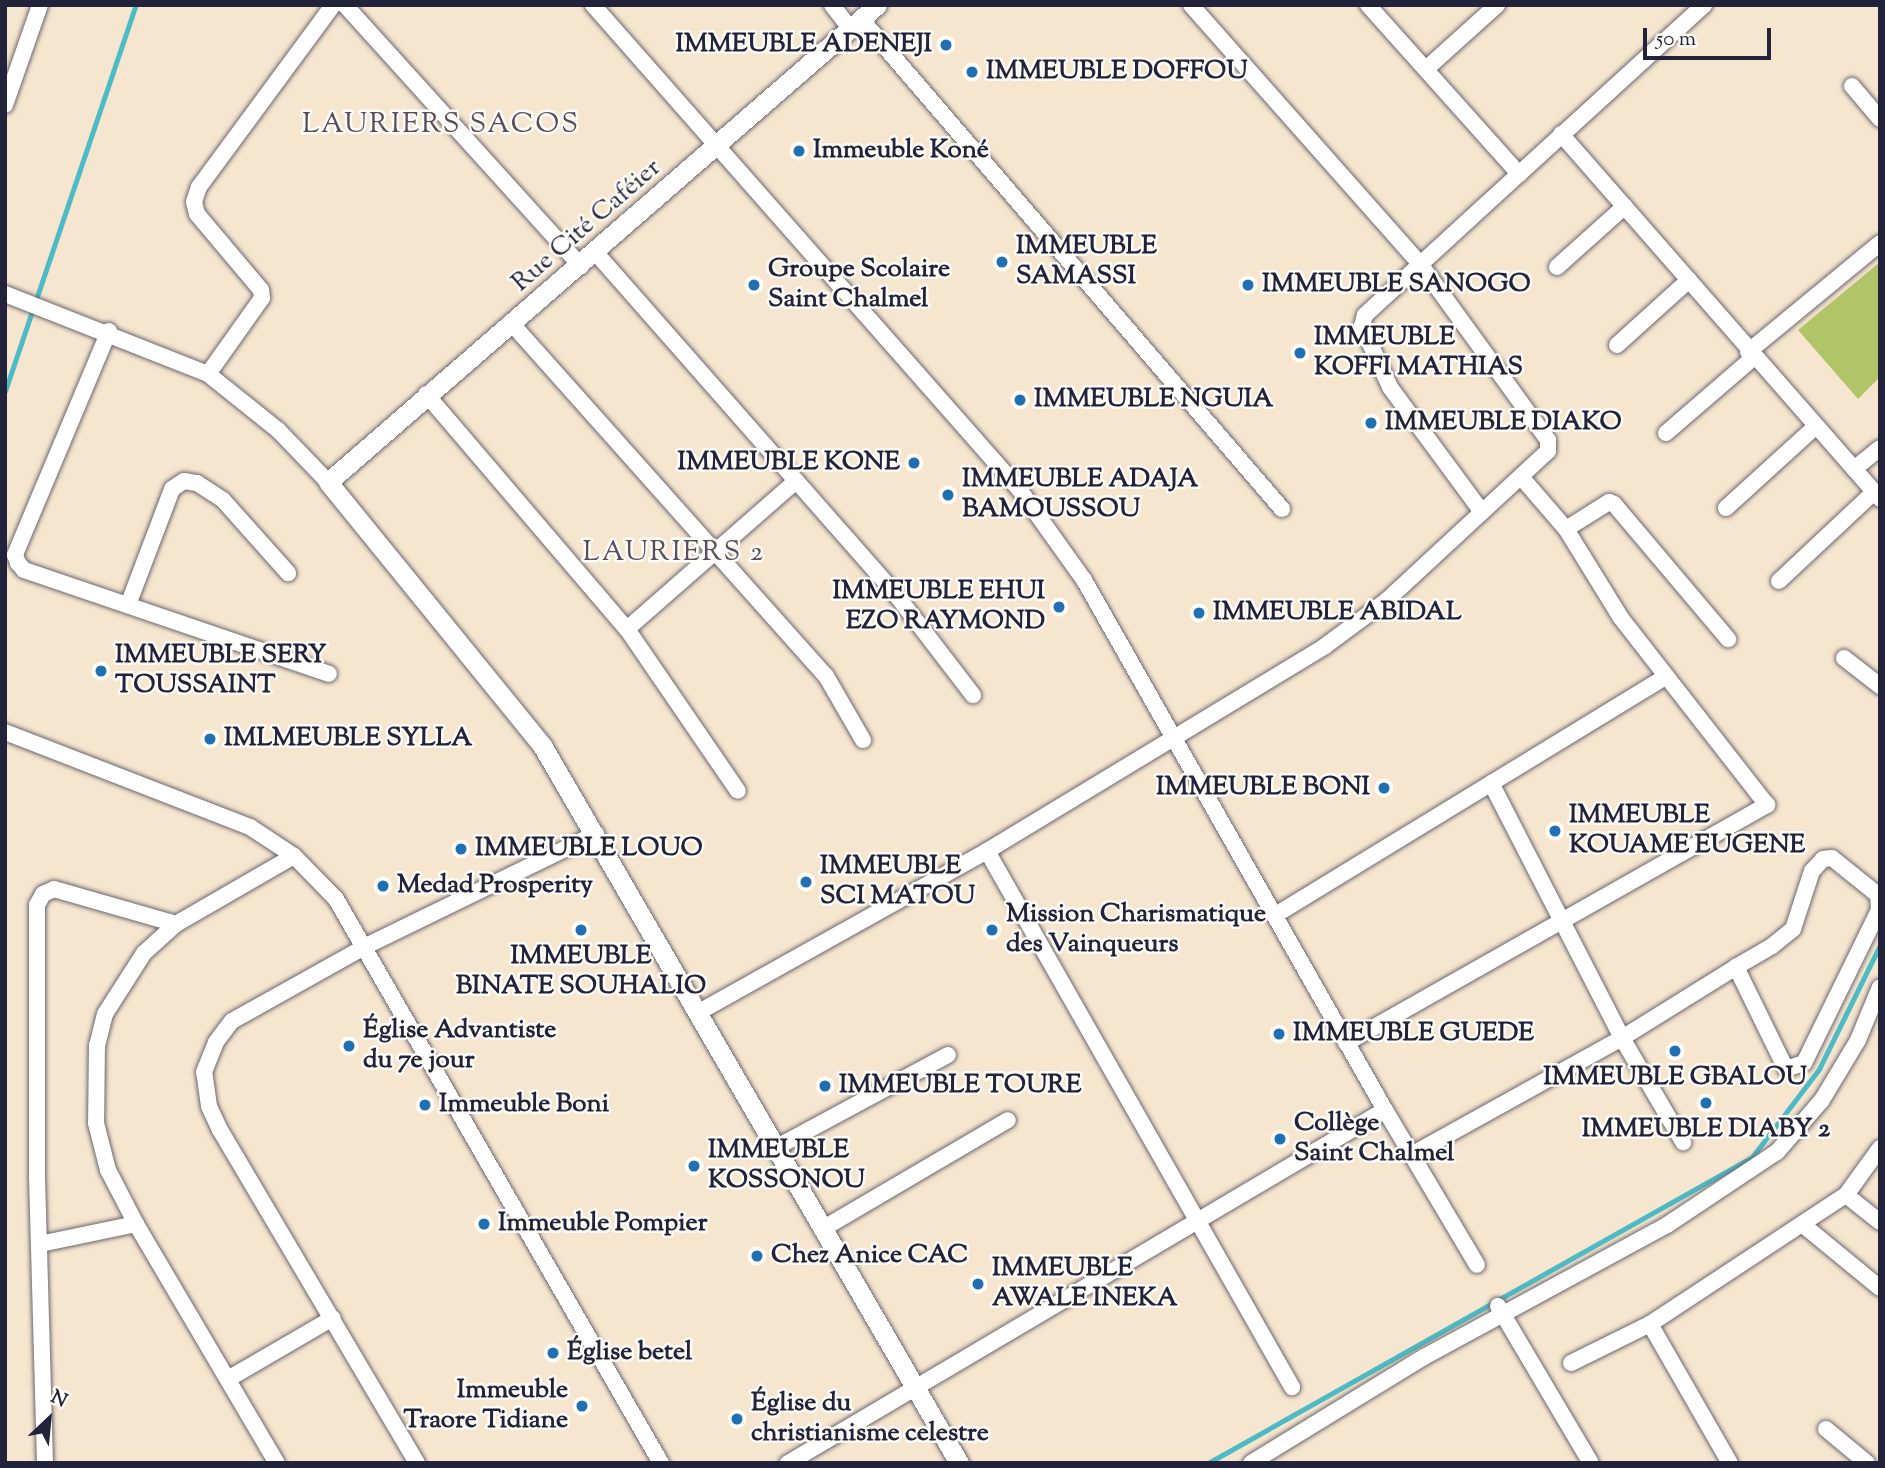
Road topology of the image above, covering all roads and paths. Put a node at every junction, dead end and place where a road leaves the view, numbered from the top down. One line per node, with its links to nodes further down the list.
1 (40, 5): 14 (street)
2 (333, 5): 31 (street)
3 (345, 5): 23 (street)
4 (593, 5): 17 (street)
5 (832, 5): 11 (street)
6 (877, 5): 11 (street, Rue Cité Caféier)
7 (1191, 5): 22 (street)
8 (1368, 5): 12 (street)
9 (1497, 5): 12 (street)
10 (1704, 5): 16 (street)
11 (855, 24): 17 (street, Rue Cité Caféier); 42 (street)
12 (1426, 69): 18 (street)
13 (1852, 86): 15 (street)
14 (5, 104)
15 (1880, 119)
16 (1561, 134): 18 (street); 19 (street)
17 (718, 147): 21 (street, Rue Cité Caféier); 57 (street)
18 (1518, 174): 22 (street)
19 (1625, 206): 24 (street); 25 (street)
20 (1880, 243): 30 (street)
21 (596, 253): 23 (street, Rue Cité Caféier); 38 (street)
22 (1421, 265): 37 (street); 43 (street)
23 (581, 266): 27 (street, Rue Cité Caféier)
24 (1558, 267)
25 (1689, 281): 29 (street); 30 (street)
26 (8, 295): 28 (street)
27 (513, 325): 32 (street, Rue Cité Caféier); 45 (street)
28 (109, 331): 31 (street); 48 (street)
29 (1617, 345)
30 (1751, 355): 33 (street); 34 (street)
31 (208, 374): 39 (street)
32 (426, 394): 39 (street, Rue Cité Caféier); 49 (street)
33 (1816, 426): 36 (street); 41 (street)
34 (1666, 433)
35 (1880, 448): 36 (street)
36 (1854, 469): 40 (street)
37 (1522, 478): 43 (street); 44 (street)
38 (796, 481): 45 (street); 55 (street)
39 (328, 482): 61 (street)
40 (1877, 496): 47 (street)
41 (1726, 508)
42 (1282, 509)
43 (1482, 512): 57 (street)
44 (1566, 529): 50 (street); 53 (street)
45 (713, 554): 49 (street); 58 (street)
46 (288, 573): 48 (street)
47 (1779, 580)
48 (128, 605): 52 (street)
49 (627, 629): 60 (street)
50 (1728, 639)
51 (1844, 658): 54 (street)
52 (329, 674)
53 (1666, 677): 59 (street); 65 (street)
54 (1880, 686)
55 (973, 695)
56 (5, 732): 63 (street)
57 (1171, 735): 62 (street); 64 (street)
58 (863, 740)
59 (1491, 783): 64 (street); 65 (street)
60 (738, 791)
61 (596, 834): 67 (street); 70 (street)
62 (987, 851): 70 (street); 83 (street)
63 (294, 856): 66 (street); 67 (street)
64 (1277, 914): 72 (street)
65 (1563, 921): 71 (street); 72 (street)
66 (176, 924): 82 (street); 86 (street)
67 (366, 946): 90 (street); 100 (street)
68 (1736, 967): 68 (street); 71 (street)
69 (1880, 987): 89 (street)
70 (699, 1012): 77 (street)
71 (1622, 1038): 76 (street); 79 (street)
72 (1346, 1043): 74 (street)
73 (948, 1055): 77 (street)
74 (1385, 1110): 79 (street); 83 (street)
75 (1008, 1120): 85 (street)
76 (1683, 1142)
77 (777, 1147): 85 (street)
78 (1880, 1147): 80 (street)
79 (1411, 1155): 87 (street)
80 (1846, 1195): 81 (street); 84 (street)
81 (1880, 1222)
82 (136, 1224): 86 (street); 93 (street)
83 (1199, 1224): 94 (street); 95 (street)
84 (1802, 1224): 88 (street); 91 (street)
85 (824, 1228): 95 (street)
86 (40, 1244): 97 (street)
87 (1477, 1265)
88 (1880, 1288)
89 (1501, 1310): 103 (street); 104 (street)
90 (333, 1318): 93 (street); 99 (street)
91 (1650, 1325): 92 (street); 105 (street)
92 (1571, 1363)
93 (228, 1379): 98 (street)
94 (1292, 1387)
95 (917, 1388): 101 (street); 102 (street)
96 (1826, 1429): 106 (street)
97 (45, 1463)
98 (277, 1463)
99 (417, 1463)
100 (661, 1463)
101 (788, 1463)
102 (959, 1463)
103 (1251, 1463)
104 (1591, 1463)
105 (1730, 1463)
106 (1867, 1463)

